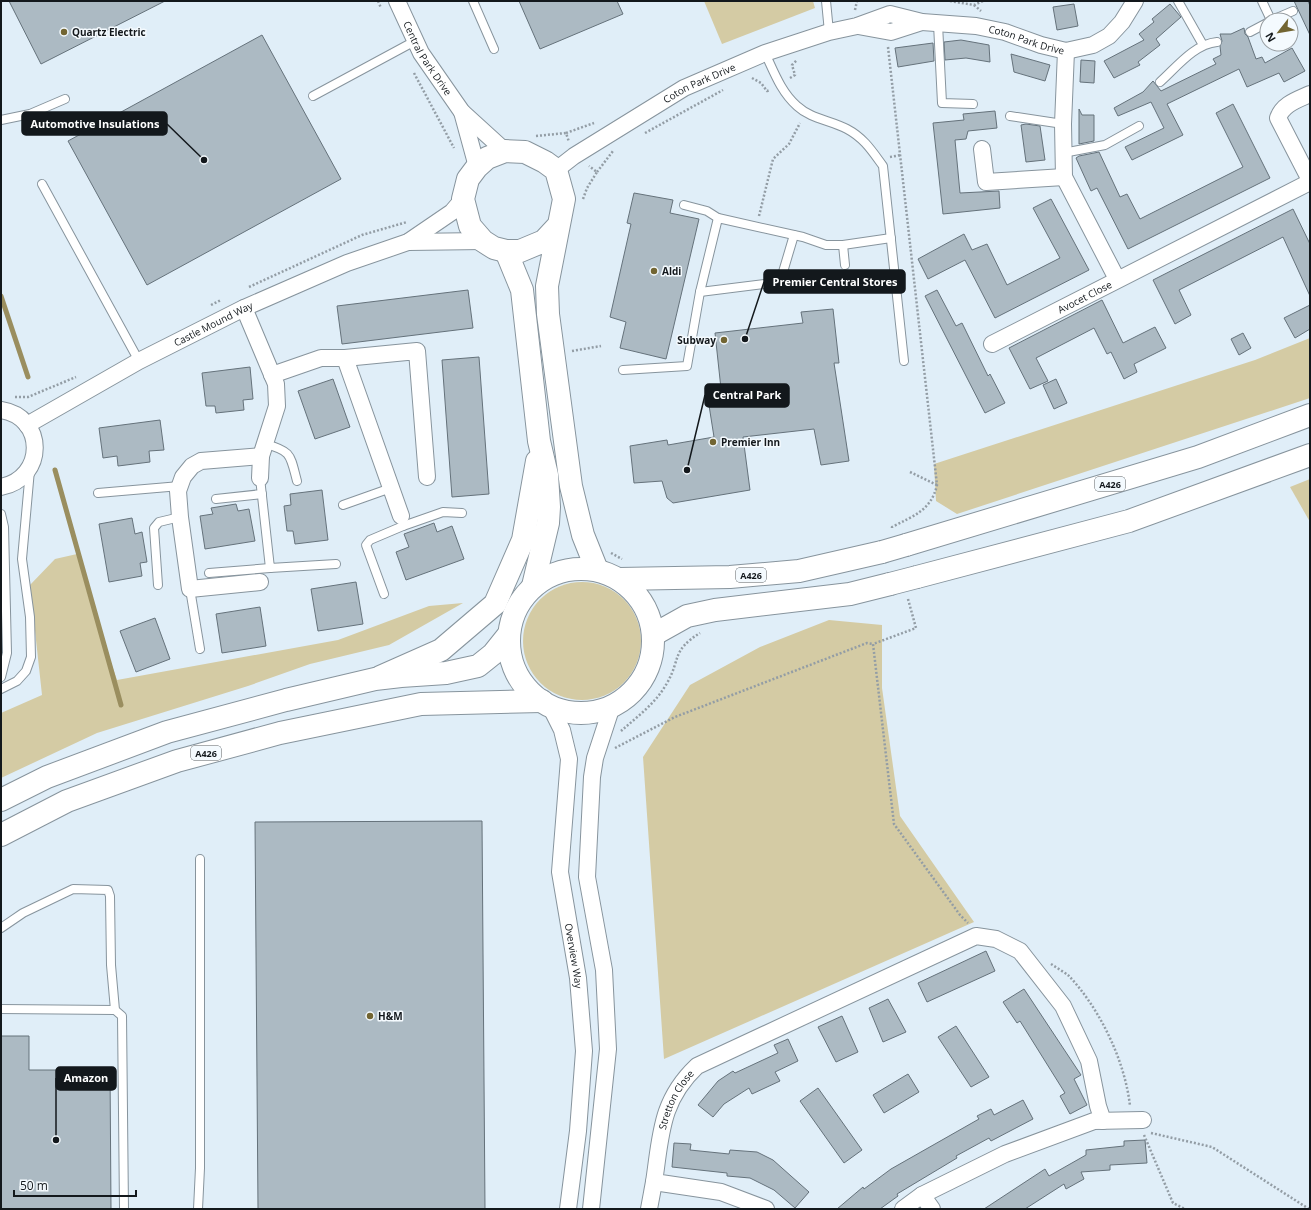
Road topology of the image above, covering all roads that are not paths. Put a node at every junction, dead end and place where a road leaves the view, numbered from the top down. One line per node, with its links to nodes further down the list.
1 (397, 1): 14 (street, Central Park Drive)
2 (473, 1): 17 (lane)
3 (826, 1): 12 (lane)
4 (1135, 1): 18 (street, Coton Park Drive)
5 (1178, 1): 16 (lane)
6 (1262, 1): 7 (lane)
7 (1268, 12)
8 (922, 22): 9 (street, Coton Park Drive); 10 (street, Coton Park Drive); 10 (street, Coton Park Drive)
9 (938, 24): 18 (street, Coton Park Drive); 24 (lane)
10 (857, 26): 12 (street, Coton Park Drive)
11 (1259, 27): 13 (lane)
12 (829, 32): 19 (street, Coton Park Drive)
13 (1250, 32)
14 (415, 41): 22 (lane); 25 (street, Central Park Drive)
15 (1217, 42): 16 (lane)
16 (1203, 45): 20 (lane)
17 (494, 49)
18 (1066, 51): 28 (street, Avocet Close)
19 (766, 53): 34 (street, Coton Park Drive); 43 (lane)
20 (1160, 82)
21 (1310, 94): 36 (street)
22 (313, 96)
23 (65, 99): 27 (lane)
24 (973, 104)
25 (462, 112): 31 (street, Central Park Drive); 33 (street, Central Park Drive)
26 (1010, 116): 28 (lane)
27 (1, 120)
28 (1063, 124): 32 (street, Avocet Close)
29 (1140, 126): 32 (lane)
30 (982, 149): 35 (street)
31 (504, 151): 33 (main road); 34 (main road)
32 (1063, 153): 35 (street, Avocet Close)
33 (474, 160): 38 (main road)
34 (556, 170): 41 (main road)
35 (1064, 177): 49 (street, Avocet Close)
36 (1310, 181): 49 (street)
37 (42, 184): 54 (lane)
38 (463, 199): 44 (main road); 45 (street, Castle Mound Way)
39 (684, 205): 40 (lane)
40 (718, 218): 42 (lane); 50 (lane)
41 (557, 227): 47 (main road); 81 (main road)
42 (794, 235): 46 (lane); 50 (lane)
43 (891, 238): 46 (lane); 55 (lane)
44 (483, 241): 45 (street, Castle Mound Way); 47 (main road)
45 (408, 242): 51 (street, Castle Mound Way)
46 (843, 245): 48 (lane)
47 (506, 251): 61 (main road)
48 (845, 265)
49 (1117, 279): 52 (street, Avocet Close)
50 (700, 292): 56 (lane)
51 (244, 308): 54 (street, Castle Mound Way); 57 (street)
52 (992, 344)
53 (345, 358): 57 (street); 65 (street); 70 (street)
54 (139, 361): 60 (street, Castle Mound Way)
55 (904, 361)
56 (623, 370)
57 (272, 375): 62 (street)
58 (1, 410): 60 (street)
59 (1310, 415): 82 (main road, A426)
60 (27, 425): 64 (street)
61 (539, 441): 86 (main road); 93 (main road)
62 (263, 450): 66 (street); 67 (lane); 68 (street)
63 (1310, 455): 90 (main road, bridge)
64 (30, 469): 69 (street); 94 (lane)
65 (427, 477)
66 (260, 478): 72 (lane)
67 (297, 481)
68 (180, 486): 71 (lane); 77 (street)
69 (1, 487)
70 (391, 488): 74 (lane); 78 (street)
71 (98, 493)
72 (262, 494): 73 (lane); 80 (lane)
73 (216, 499)
74 (343, 505)
75 (462, 513): 78 (lane)
76 (1, 514): 92 (lane)
77 (180, 517): 85 (lane); 87 (street)
78 (402, 521): 88 (lane)
79 (336, 564): 80 (lane)
80 (270, 568): 83 (lane)
81 (598, 570): 82 (main road); 86 (main road)
82 (622, 570): 90 (main road)
83 (209, 573)
84 (260, 582): 87 (street)
85 (158, 585)
86 (533, 586): 89 (main road)
87 (190, 588): 91 (lane)
88 (384, 594)
89 (509, 634): 93 (main road); 95 (main road)
90 (653, 635): 96 (main road)
91 (200, 649)
92 (1, 677)
93 (375, 679): 97 (main road)
94 (1, 689)
95 (546, 704): 96 (main road); 98 (main road, A426); 109 (street, Overview Way)
96 (612, 706): 110 (street)
97 (1, 800)
98 (1, 835)
99 (200, 859): 108 (lane)
100 (1, 928): 102 (lane)
101 (1, 1009): 102 (lane)
102 (115, 1010): 107 (lane)
103 (1103, 1120): 104 (street); 105 (street, Stretton Close); 106 (street)
104 (1143, 1120)
105 (654, 1182): 111 (street, Stretton Close); 112 (street)
106 (922, 1195): 113 (street); 114 (street)
107 (124, 1209)
108 (198, 1209)
109 (568, 1209)
110 (591, 1209)
111 (649, 1209)
112 (766, 1209)
113 (903, 1209)
114 (932, 1209)

